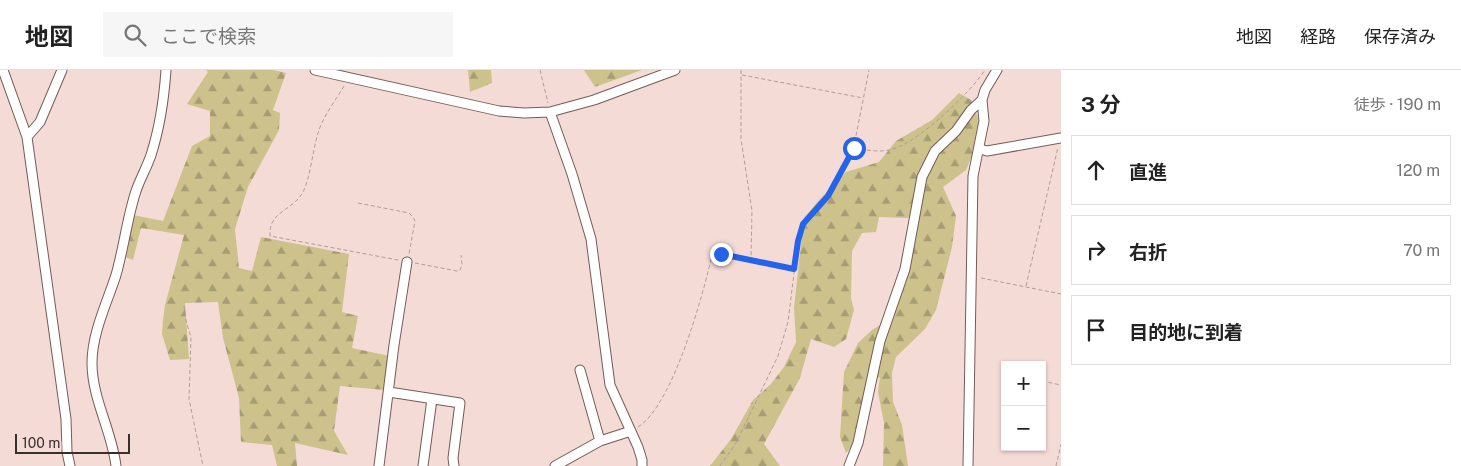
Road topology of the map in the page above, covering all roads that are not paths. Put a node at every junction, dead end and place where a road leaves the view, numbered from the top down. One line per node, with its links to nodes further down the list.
1 (3, 70): 10 (street)
2 (62, 70): 10 (street)
3 (166, 70): 20 (street)
4 (315, 70): 7 (street)
5 (675, 70): 9 (street)
6 (997, 70): 8 (street)
7 (350, 74): 9 (street)
8 (982, 100): 12 (street); 26 (street)
9 (550, 112): 17 (street)
10 (28, 137): 19 (street)
11 (1060, 138): 12 (street)
12 (980, 149): 27 (street)
13 (407, 262): 15 (street)
14 (580, 370): 18 (street)
15 (389, 392): 16 (street); 21 (street)
16 (432, 399): 22 (street); 23 (street)
17 (631, 431): 18 (street); 25 (street)
18 (600, 441): 24 (street)
19 (70, 466)
20 (116, 466)
21 (379, 466)
22 (424, 466)
23 (454, 466)
24 (556, 466)
25 (642, 466)
26 (849, 466)
27 (968, 466)

